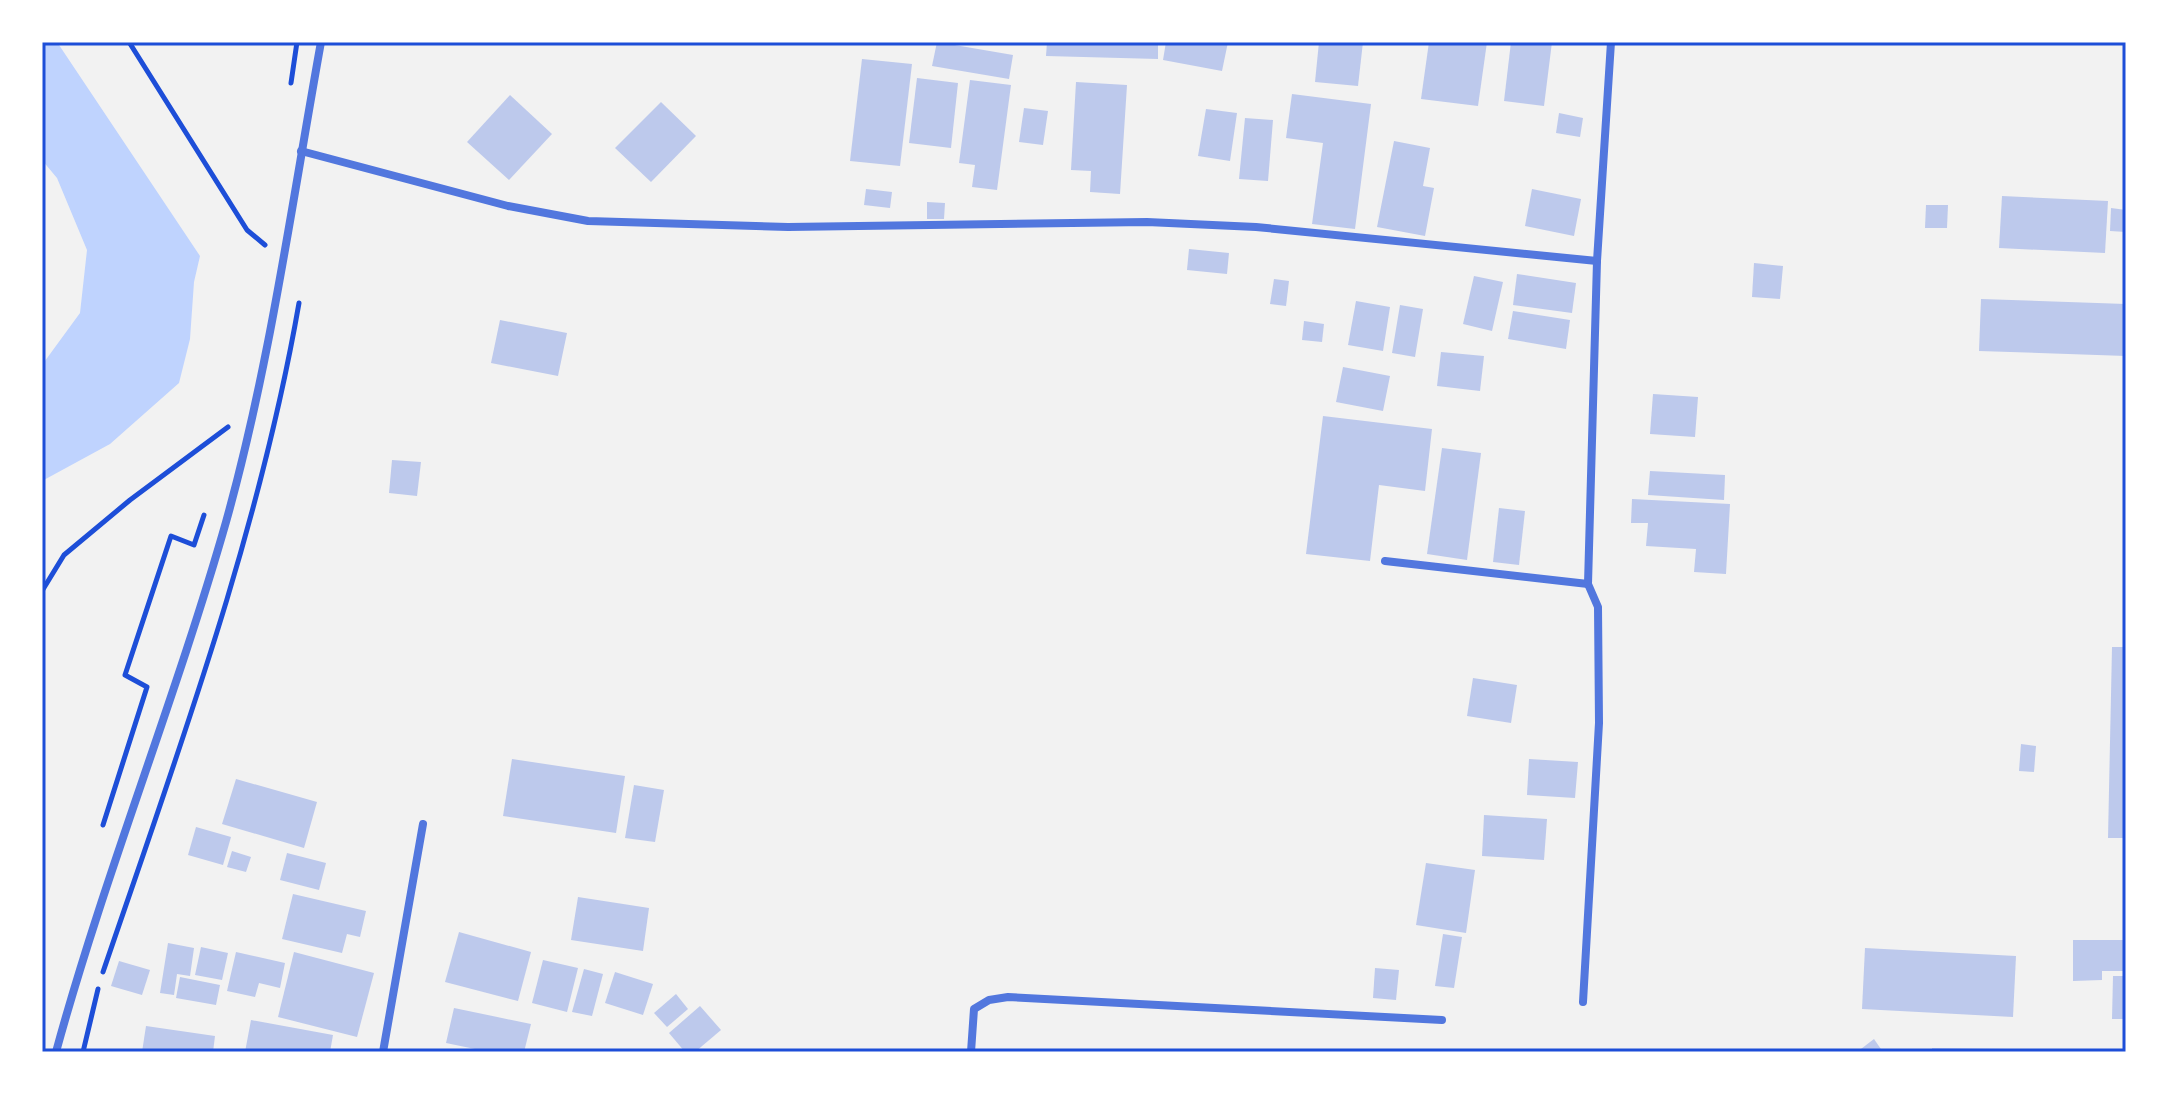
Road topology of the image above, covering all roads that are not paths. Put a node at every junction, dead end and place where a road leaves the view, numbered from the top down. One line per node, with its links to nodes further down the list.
1 (321, 42): 3 (street)
2 (1611, 42): 4 (street)
3 (301, 151): 4 (street); 10 (street)
4 (1597, 261): 6 (street)
5 (1385, 561): 6 (street)
6 (1588, 584): 8 (street)
7 (423, 824): 11 (street)
8 (1583, 1002)
9 (1442, 1020): 12 (street)
10 (56, 1052)
11 (383, 1052)
12 (971, 1052)

